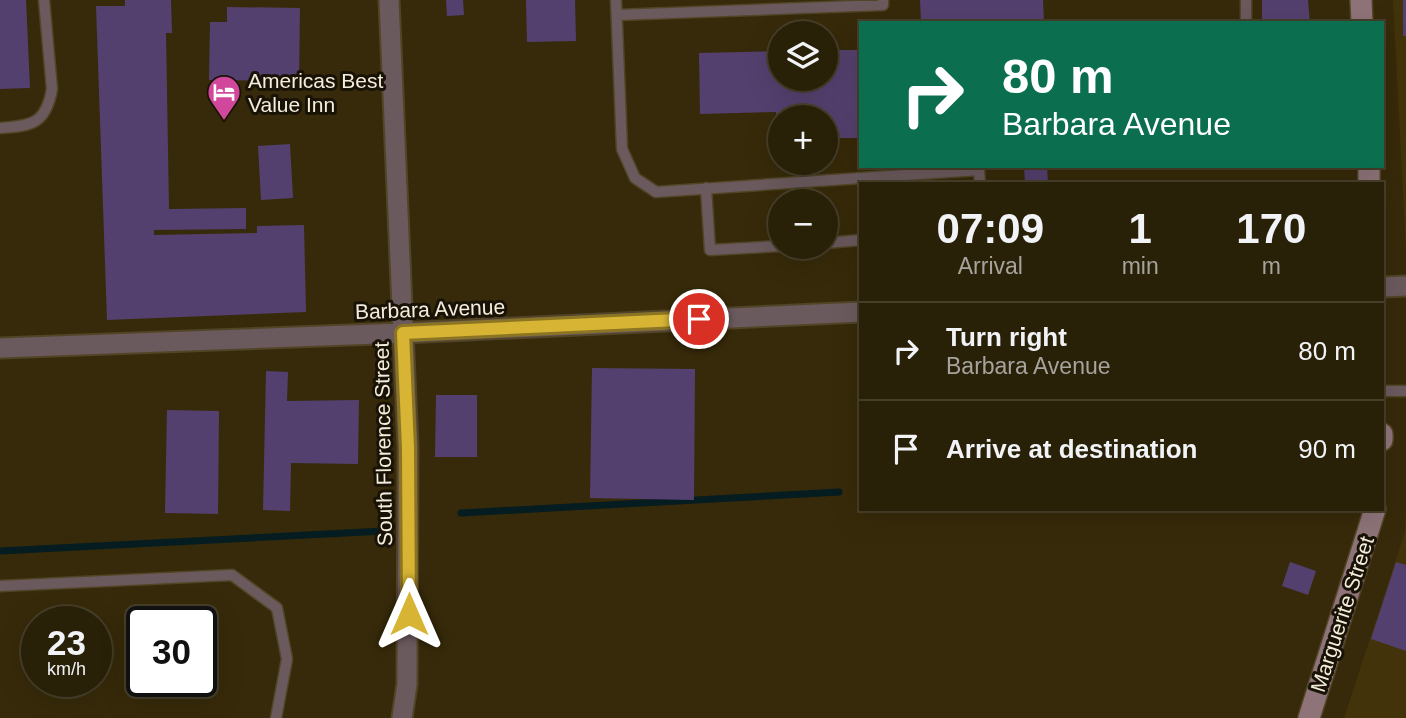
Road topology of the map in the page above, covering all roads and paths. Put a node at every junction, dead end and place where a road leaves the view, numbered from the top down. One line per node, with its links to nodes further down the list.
1 (44, 0): 10 (lane)
2 (389, 0): 20 (street, South Florence Street)
3 (616, 0): 7 (lane)
4 (883, 0): 7 (lane)
5 (1245, 0): 8 (lane)
6 (1361, 0): 9 (street)
7 (617, 15): 13 (lane)
8 (1246, 21)
9 (1362, 21)
10 (0, 128)
11 (917, 179): 12 (lane); 13 (lane)
12 (980, 182)
13 (706, 188): 16 (lane)
14 (859, 240): 15 (lane)
15 (838, 242)
16 (768, 247)
17 (1406, 286): 18 (street)
18 (1384, 287)
19 (859, 312): 20 (street, Barbara Avenue)
20 (403, 333): 21 (street, Barbara Avenue); 27 (street, South Florence Street)
21 (0, 348)
22 (1384, 391): 23 (lane)
23 (1406, 391)
24 (1375, 511): 28 (street, Marguerite Street)
25 (0, 586): 26 (lane)
26 (276, 718)
27 (402, 718)
28 (1309, 718)

